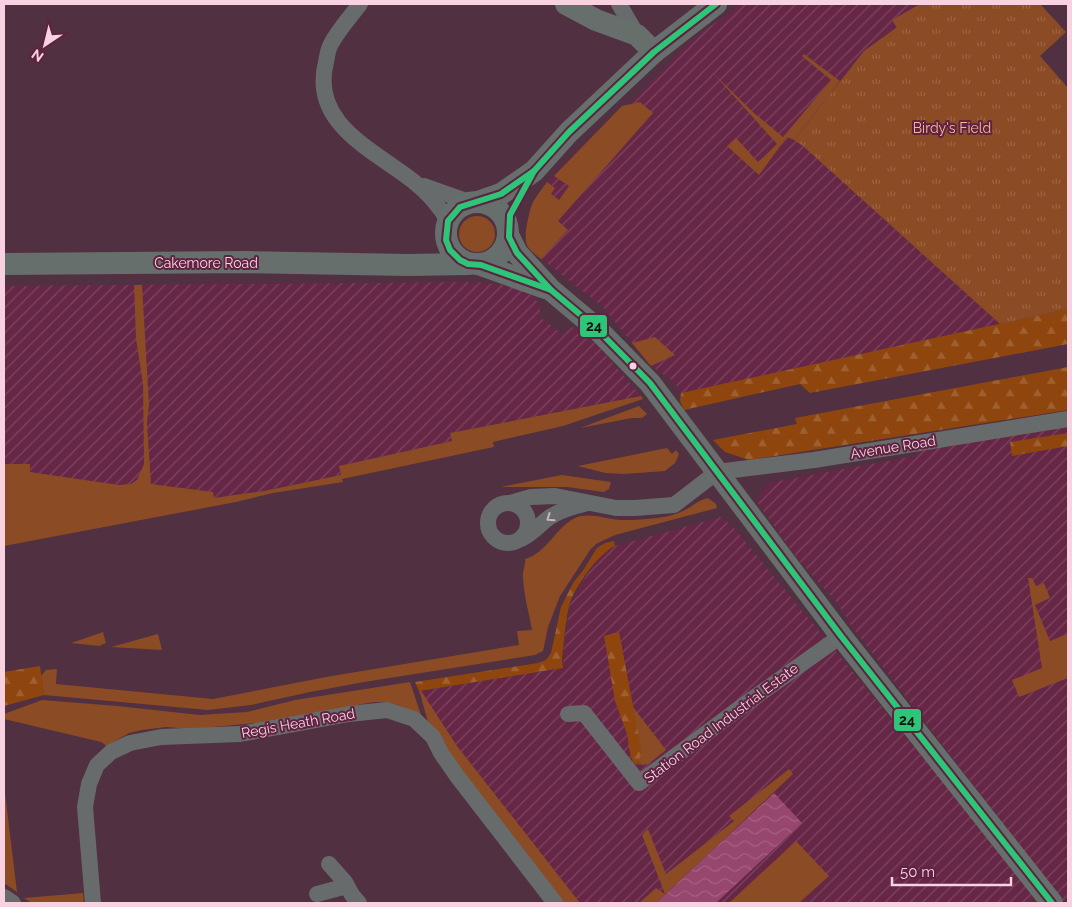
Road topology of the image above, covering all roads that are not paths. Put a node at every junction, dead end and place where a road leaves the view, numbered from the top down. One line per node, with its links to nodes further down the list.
1 (360, 4): 8 (street)
2 (566, 4): 5 (main road)
3 (619, 4): 5 (street)
4 (716, 4): 6 (main road)
5 (637, 35): 6 (main road)
6 (654, 52): 7 (main road)
7 (534, 171): 9 (main road); 11 (main road)
8 (413, 181): 9 (street); 10 (street)
9 (475, 202): 10 (main road); 11 (main road)
10 (447, 225): 13 (main road); 14 (main road)
11 (509, 234): 13 (main road); 15 (main road)
12 (4, 264): 14 (main road, Cakemore Road)
13 (475, 264): 14 (main road, Cakemore Road); 15 (main road)
14 (408, 265)
15 (551, 290): 17 (main road)
16 (1068, 419): 17 (street, Avenue Road)
17 (717, 472): 19 (street); 21 (main road)
18 (510, 503): 19 (street); 20 (street); 20 (street)
19 (586, 503): 20 (street, one-way to 20)
20 (518, 540)
21 (841, 636): 22 (street, Station Road Industrial Estate); 31 (main road)
22 (568, 714)
23 (329, 864): 24 (street)
24 (347, 886): 25 (street); 29 (street)
25 (317, 894)
26 (4, 897): 27 (street)
27 (13, 903)
28 (93, 903): 30 (street, Regis Heath Road)
29 (359, 903)
30 (554, 903)
31 (1052, 903)

